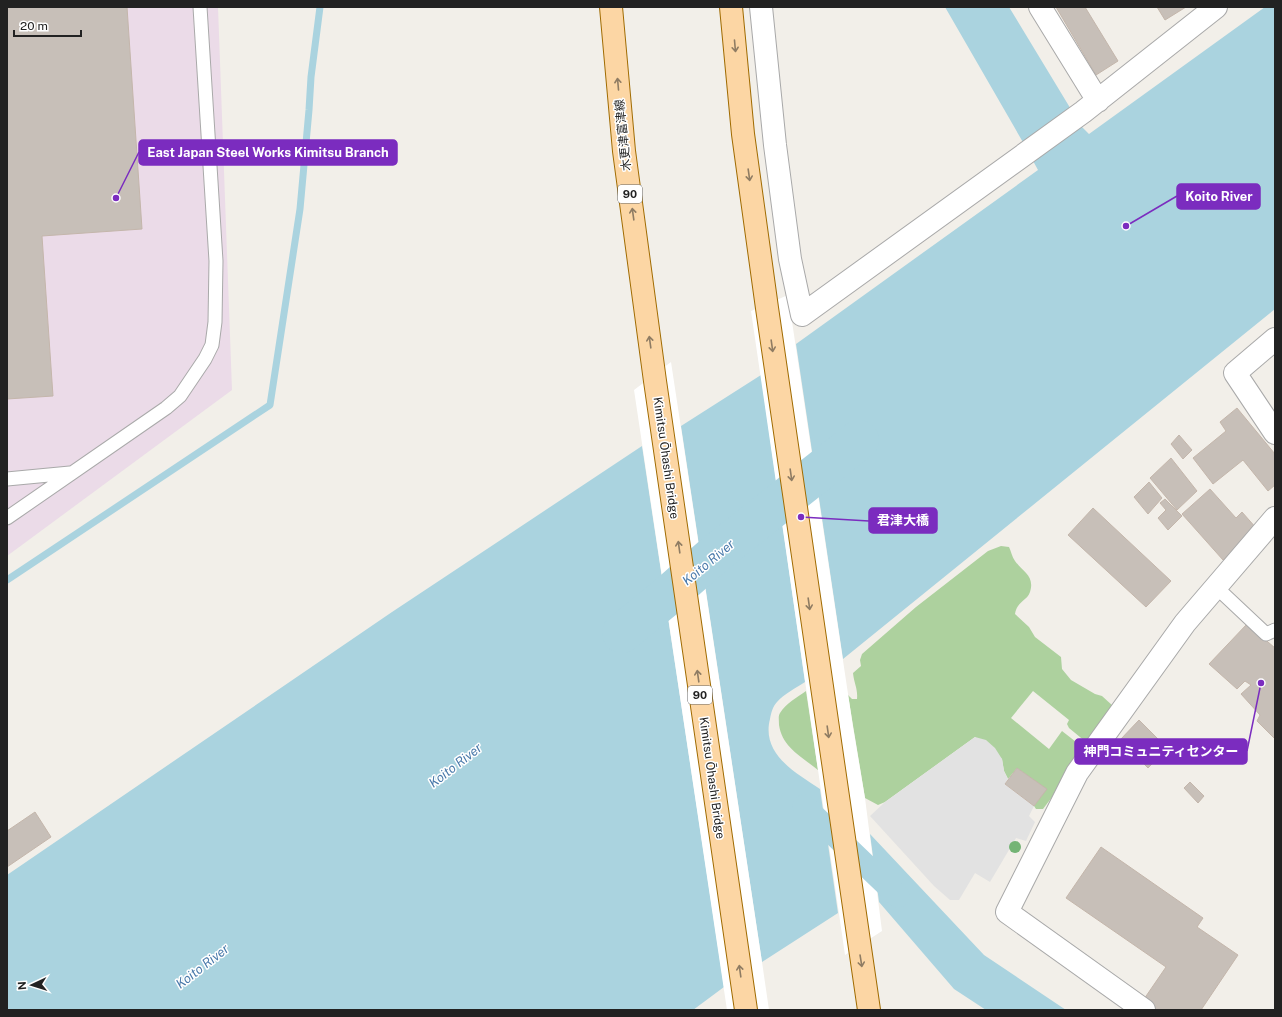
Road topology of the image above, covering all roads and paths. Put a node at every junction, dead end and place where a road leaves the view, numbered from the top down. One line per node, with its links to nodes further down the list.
1 (200, 7): 11 (lane)
2 (611, 7): 9 (main road, 木更津富津線 / 90, one-way to 2)
3 (731, 7): 18 (main road, one-way to 18)
4 (761, 7): 7 (street)
5 (1040, 7): 7 (street)
6 (1216, 7): 7 (street)
7 (1091, 107)
8 (1275, 339): 10 (street)
9 (655, 381): 17 (main road, Kimitsu Ōhashi Bridge / 90, one-way to 9)
10 (1275, 433)
11 (72, 473): 12 (lane); 13 (lane)
12 (7, 479)
13 (7, 518)
14 (1275, 518): 15 (street)
15 (1216, 588): 16 (lane); 19 (street)
16 (1275, 630)
17 (746, 1010)
18 (869, 1010)
19 (1144, 1010)

